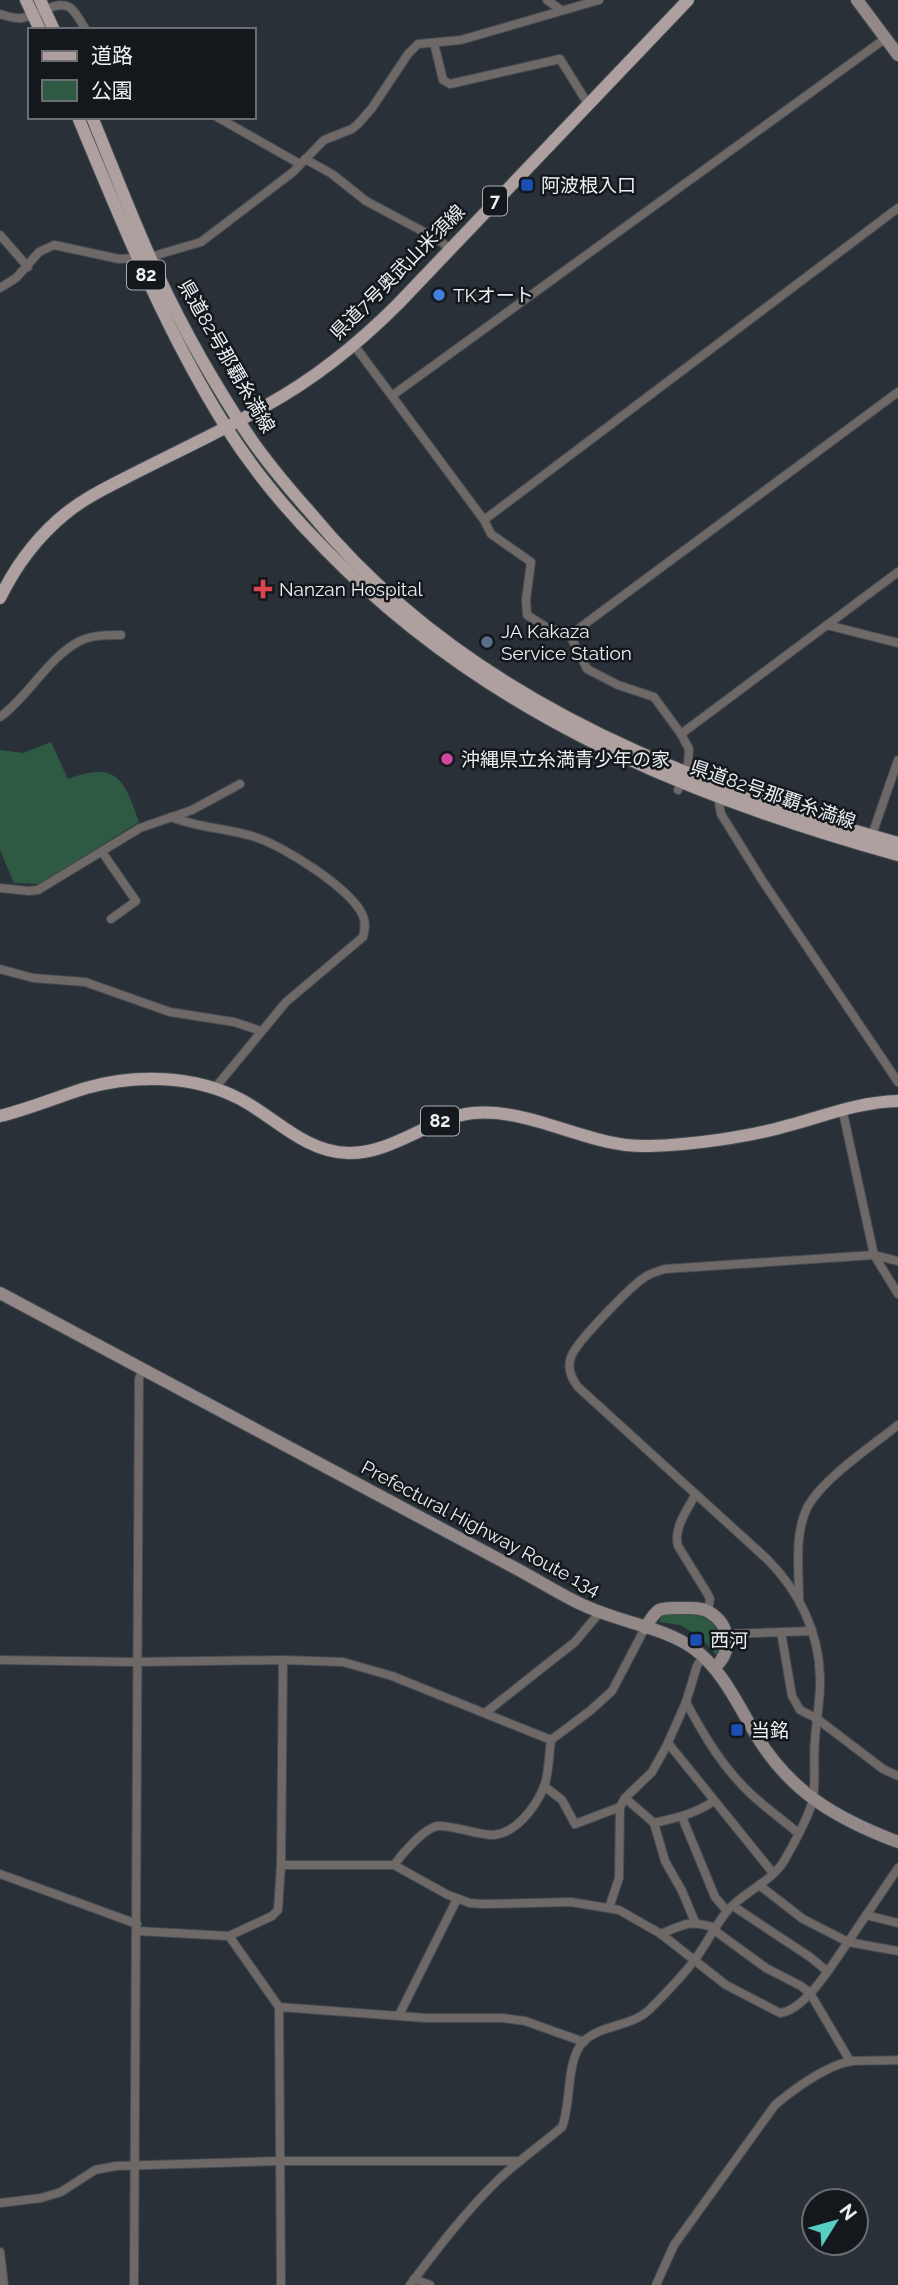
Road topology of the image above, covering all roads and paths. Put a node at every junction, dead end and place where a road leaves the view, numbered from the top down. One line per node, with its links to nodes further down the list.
1 (26, 0): 6 (main road)
2 (547, 0): 7 (street)
3 (600, 0): 7 (street)
4 (688, 0): 15 (main road, 県道7号奥武山米須線 / 7)
5 (857, 0): 12 (main road)
6 (39, 8): 8 (street); 9 (main road); 10 (main road); 11 (street)
7 (561, 10): 13 (street)
8 (0, 14)
9 (40, 28)
10 (53, 28)
11 (85, 28)
12 (886, 38): 14 (main road); 28 (street)
13 (434, 43): 15 (street); 19 (street)
14 (898, 55)
15 (588, 104): 22 (main road, 県道7号奥武山米須線 / 7)
16 (79, 119): 23 (main road, 県道82号那覇糸満線 / 82)
17 (93, 119): 23 (main road, 県道82号那覇糸満線 / 82)
18 (221, 119): 19 (street)
19 (302, 161): 22 (street); 23 (street)
20 (898, 208): 31 (street)
21 (0, 235): 24 (street)
22 (450, 249): 26 (main road, 県道7号奥武山米須線 / 7)
23 (143, 258): 24 (street); 29 (main road, 県道82号那覇糸満線 / 82); 30 (main road, 県道82号那覇糸満線 / 82)
24 (28, 267): 25 (street)
25 (0, 288)
26 (354, 345): 28 (street); 29 (main road, 県道7号奥武山米須線 / 7)
27 (898, 392): 36 (street)
28 (393, 395): 31 (street)
29 (239, 421): 30 (main road, 県道7号奥武山米須線 / 7); 41 (main road, 県道82号那覇糸満線 / 82)
30 (226, 427): 33 (main road, 県道7号奥武山米須線 / 7); 41 (main road, 県道82号那覇糸満線 / 82)
31 (484, 520): 36 (street)
32 (898, 572): 34 (street)
33 (0, 598)
34 (827, 625): 37 (street); 39 (street)
35 (121, 635): 38 (street)
36 (569, 635): 39 (street)
37 (898, 643)
38 (0, 717)
39 (681, 734): 41 (street)
40 (898, 761): 45 (street)
41 (681, 781): 43 (main road, 県道82号那覇糸満線 / 82); 45 (main road, 県道82号那覇糸満線 / 82)
42 (240, 784): 44 (street)
43 (718, 797): 48 (main road, 県道82号那覇糸満線 / 82); 53 (street)
44 (171, 817): 47 (street); 52 (street)
45 (872, 835): 46 (main road, 県道82号那覇糸満線 / 82)
46 (898, 843)
47 (102, 852): 49 (street); 50 (street)
48 (898, 855)
49 (0, 888)
50 (111, 919)
51 (0, 969): 52 (street)
52 (261, 1031): 54 (street)
53 (898, 1082)
54 (215, 1088): 56 (main road, 82); 57 (main road, 82)
55 (898, 1101): 56 (main road, 82)
56 (842, 1108): 58 (street)
57 (0, 1116)
58 (874, 1255): 59 (street); 61 (street); 64 (street)
59 (898, 1261)
60 (0, 1293): 62 (main road, Prefectural Highway Route 134)
61 (898, 1294)
62 (143, 1368): 67 (main road, Prefectural Highway Route 134); 75 (street)
63 (898, 1424): 65 (street)
64 (695, 1495): 65 (street); 66 (street)
65 (799, 1599): 69 (street)
66 (708, 1611): 68 (main road); 71 (main road)
67 (600, 1612): 68 (main road, Prefectural Highway Route 134); 78 (street)
68 (645, 1628): 72 (main road, Prefectural Highway Route 134); 80 (street)
69 (812, 1631): 70 (street); 79 (street)
70 (781, 1632): 71 (street); 79 (street)
71 (726, 1634): 76 (main road)
72 (703, 1656): 76 (main road, Prefectural Highway Route 134); 77 (street)
73 (0, 1660): 75 (street)
74 (283, 1660): 75 (street); 78 (street); 92 (street)
75 (136, 1661): 104 (street)
76 (714, 1668): 85 (main road, Prefectural Highway Route 134)
77 (686, 1702): 81 (street); 90 (street)
78 (485, 1713): 80 (street)
79 (817, 1718): 82 (street); 85 (street)
80 (551, 1740): 83 (street)
81 (668, 1744): 84 (street); 86 (street)
82 (898, 1776)
83 (544, 1786): 87 (street); 93 (street)
84 (625, 1797): 87 (street); 89 (street)
85 (813, 1800): 90 (street); 91 (main road, Prefectural Highway Route 134)
86 (714, 1801): 88 (street); 95 (street)
87 (620, 1807): 99 (street)
88 (682, 1817): 89 (street); 100 (street)
89 (654, 1823): 102 (street)
90 (798, 1833): 95 (street)
91 (898, 1842)
92 (281, 1865): 93 (street); 107 (street)
93 (394, 1865): 98 (street)
94 (898, 1868): 101 (street)
95 (772, 1873): 97 (street)
96 (0, 1874): 104 (street)
97 (760, 1885): 100 (street); 108 (street)
98 (457, 1899): 99 (street); 114 (street)
99 (609, 1908): 106 (street)
100 (730, 1908): 105 (street); 111 (street)
101 (866, 1915): 103 (street); 108 (street)
102 (695, 1922): 105 (street); 106 (street)
103 (898, 1923)
104 (137, 1928): 107 (street); 120 (street)
105 (715, 1929): 110 (street); 112 (street)
106 (661, 1934): 110 (street)
107 (229, 1936): 113 (street)
108 (848, 1942): 109 (street); 111 (street)
109 (898, 1951)
110 (694, 1960): 112 (street); 115 (street)
111 (827, 1971): 112 (street)
112 (810, 1993): 117 (street)
113 (279, 2007): 114 (street); 118 (street)
114 (399, 2015): 115 (street)
115 (584, 2042): 119 (street)
116 (898, 2060): 117 (street)
117 (850, 2061): 128 (street)
118 (280, 2161): 119 (street); 120 (street); 126 (street)
119 (520, 2161): 123 (street)
120 (136, 2165): 121 (street); 125 (street)
121 (0, 2203)
122 (0, 2252): 124 (street)
123 (412, 2282): 127 (street)
124 (5, 2285)
125 (134, 2285)
126 (281, 2285)
127 (430, 2285)
128 (656, 2285)

